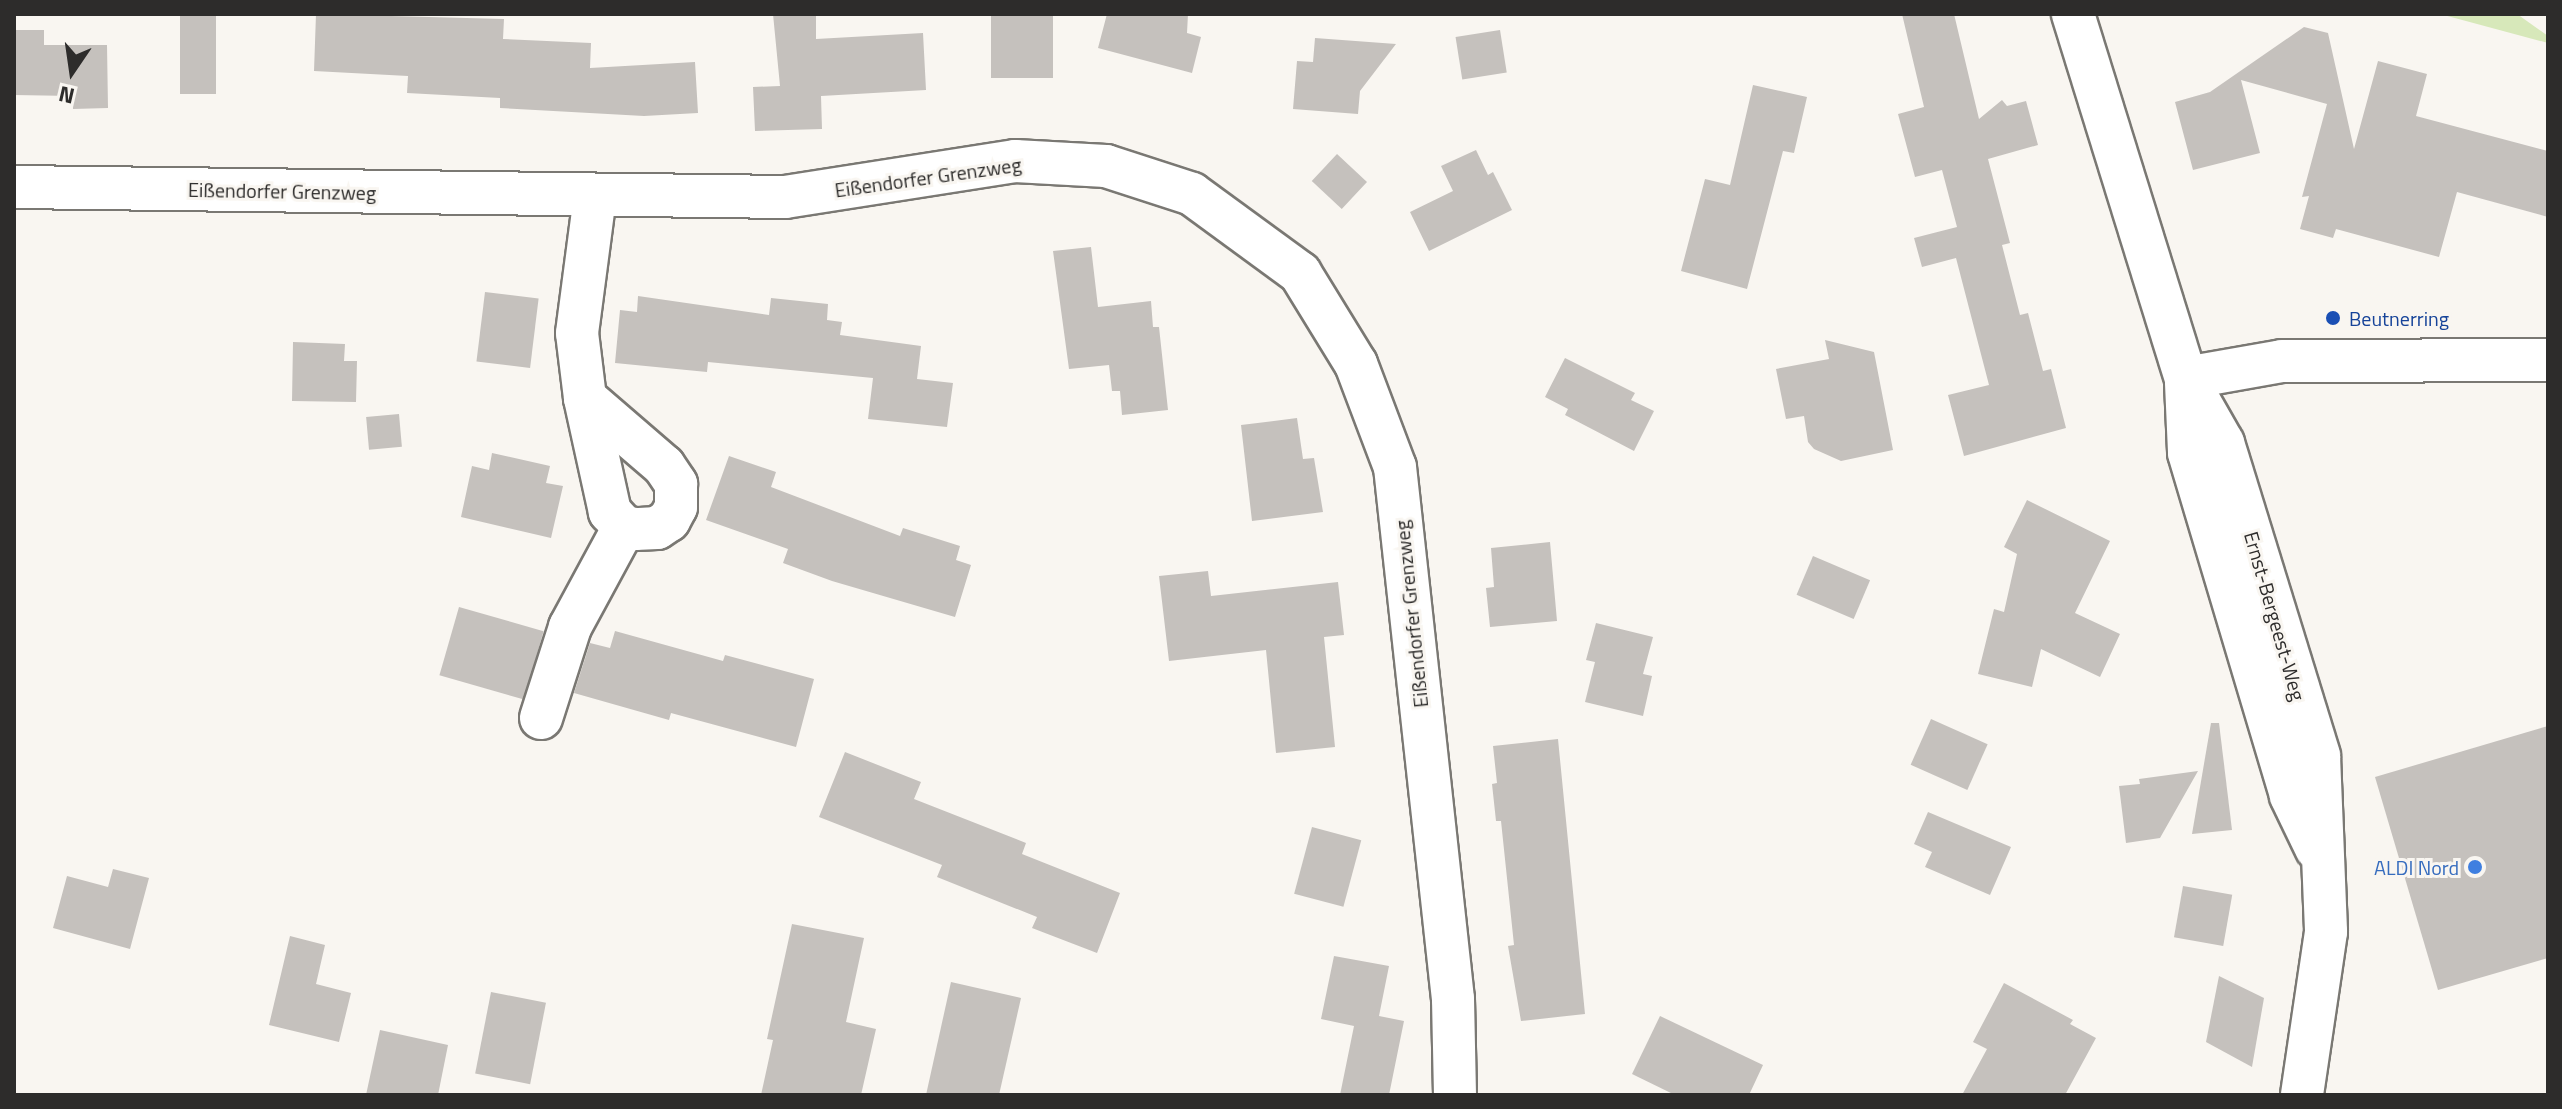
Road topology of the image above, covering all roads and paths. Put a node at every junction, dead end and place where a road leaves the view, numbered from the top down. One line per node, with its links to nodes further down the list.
1 (2073, 14): 5 (street, Ernst-Bergeest-Weg)
2 (14, 187): 3 (street, Eißendorfer Grenzweg)
3 (595, 196): 6 (street); 9 (street, Eißendorfer Grenzweg)
4 (2548, 360): 5 (street)
5 (2186, 378): 10 (street, Ernst-Bergeest-Weg)
6 (585, 398): 7 (street); 7 (street)
7 (624, 527): 8 (street)
8 (541, 718)
9 (1455, 1095)
10 (2302, 1095)

